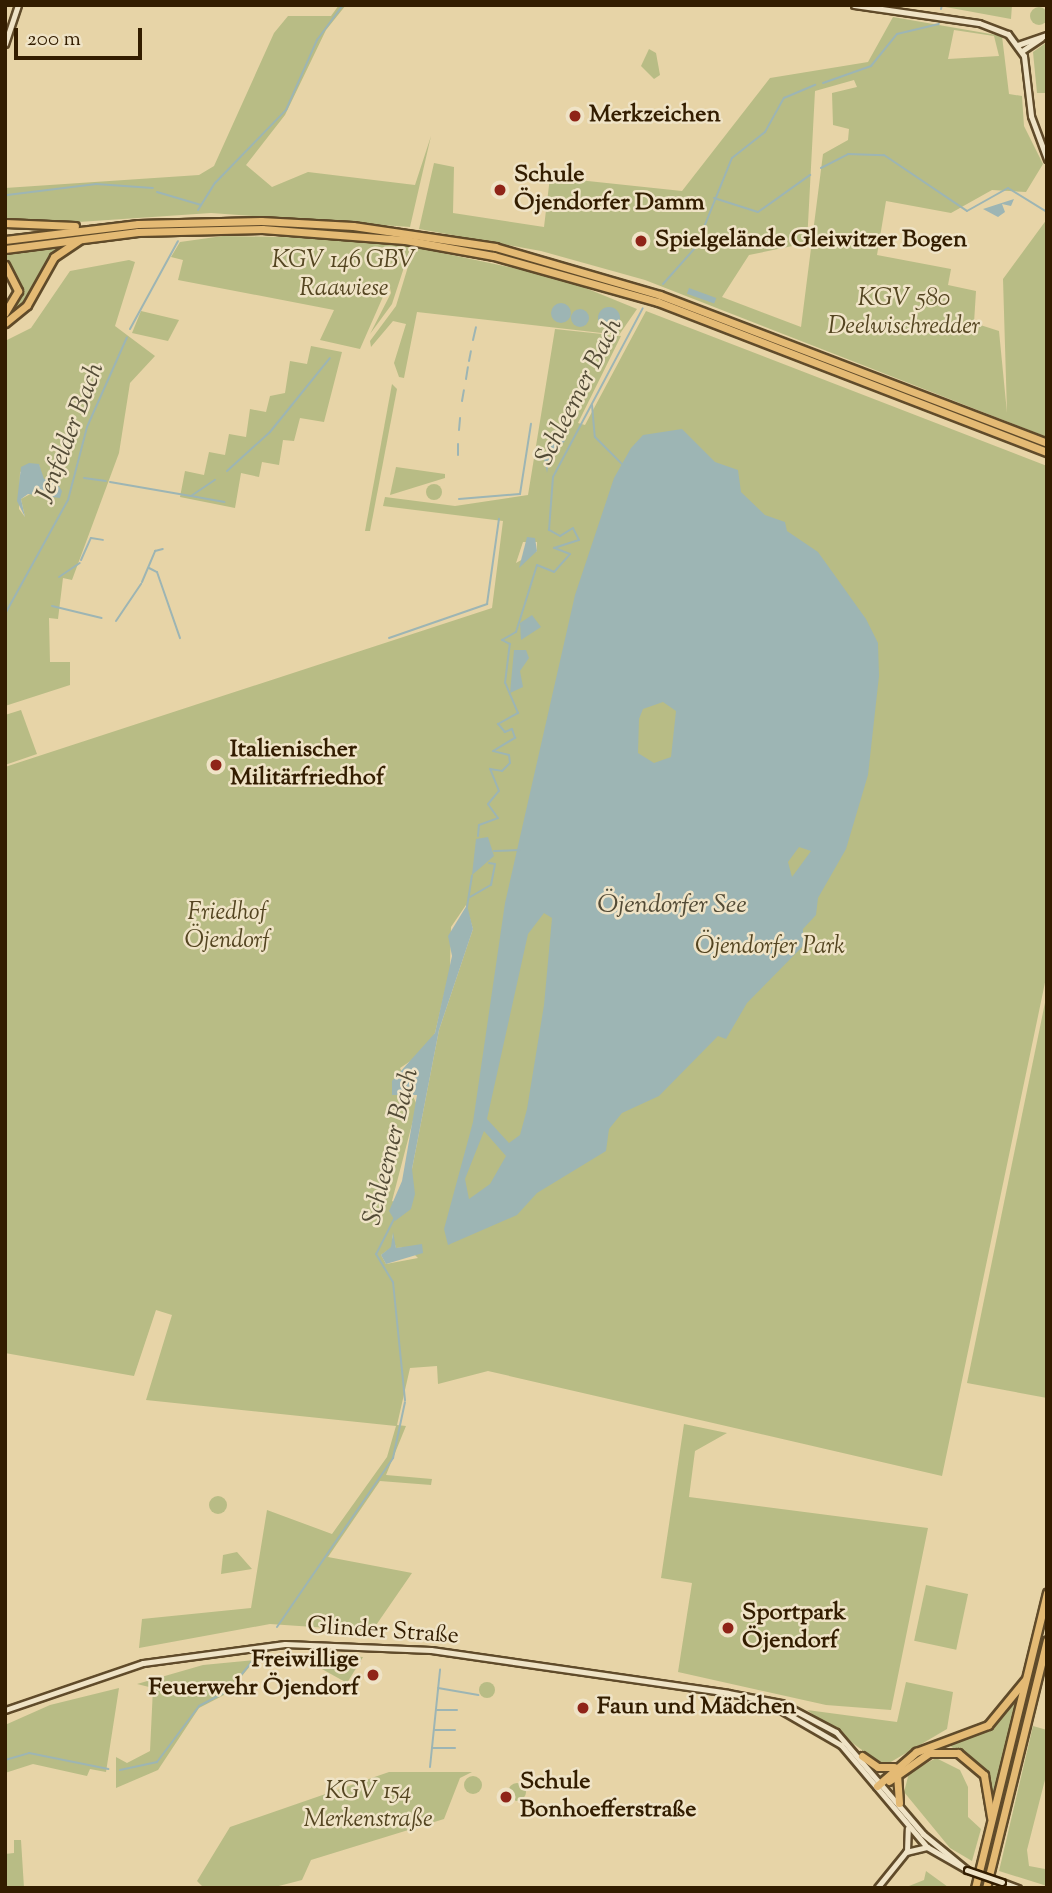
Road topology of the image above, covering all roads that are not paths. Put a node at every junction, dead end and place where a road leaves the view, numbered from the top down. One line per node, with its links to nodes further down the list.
1 (18, 5): 4 (main road)
2 (854, 5): 5 (main road)
3 (1044, 36): 5 (street)
4 (5, 44)
5 (1020, 48): 6 (main road)
6 (1047, 159)
7 (5, 223): 8 (highway)
8 (104, 227): 10 (highway); 15 (highway)
9 (86, 237): 11 (highway); 14 (highway); 16 (highway)
10 (5, 240)
11 (5, 249)
12 (5, 265): 13 (highway)
13 (5, 313)
14 (5, 323)
15 (1047, 443)
16 (1047, 452)
17 (1047, 1593): 19 (highway)
18 (1047, 1640): 37 (highway)
19 (1029, 1673): 23 (highway); 28 (highway)
20 (765, 1701): 21 (main road, Glinder Straße); 22 (main road, Glinder Straße); 25 (main road, Glinder Straße)
21 (5, 1710)
22 (862, 1756): 23 (highway); 25 (main road, Glinder Straße)
23 (901, 1763): 25 (highway)
24 (897, 1774): 25 (highway); 26 (highway); 28 (highway)
25 (880, 1784): 26 (main road, Glinder Straße); 27 (main road, Glinder Straße)
26 (899, 1803): 29 (main road, Glinder Straße)
27 (908, 1829): 29 (main road, Glinder Straße); 30 (street)
28 (990, 1831): 36 (highway)
29 (920, 1836): 30 (street); 31 (main road, Glinder Straße); 32 (street); 34 (main road, Glinder Straße)
30 (908, 1844): 33 (street)
31 (927, 1847): 32 (street); 34 (main road, Glinder Straße)
32 (914, 1848): 33 (street)
33 (906, 1852): 35 (street)
34 (967, 1870): 38 (main road, Glinder Straße, bridge)
35 (877, 1888)
36 (975, 1888)
37 (986, 1888)
38 (1018, 1888)

